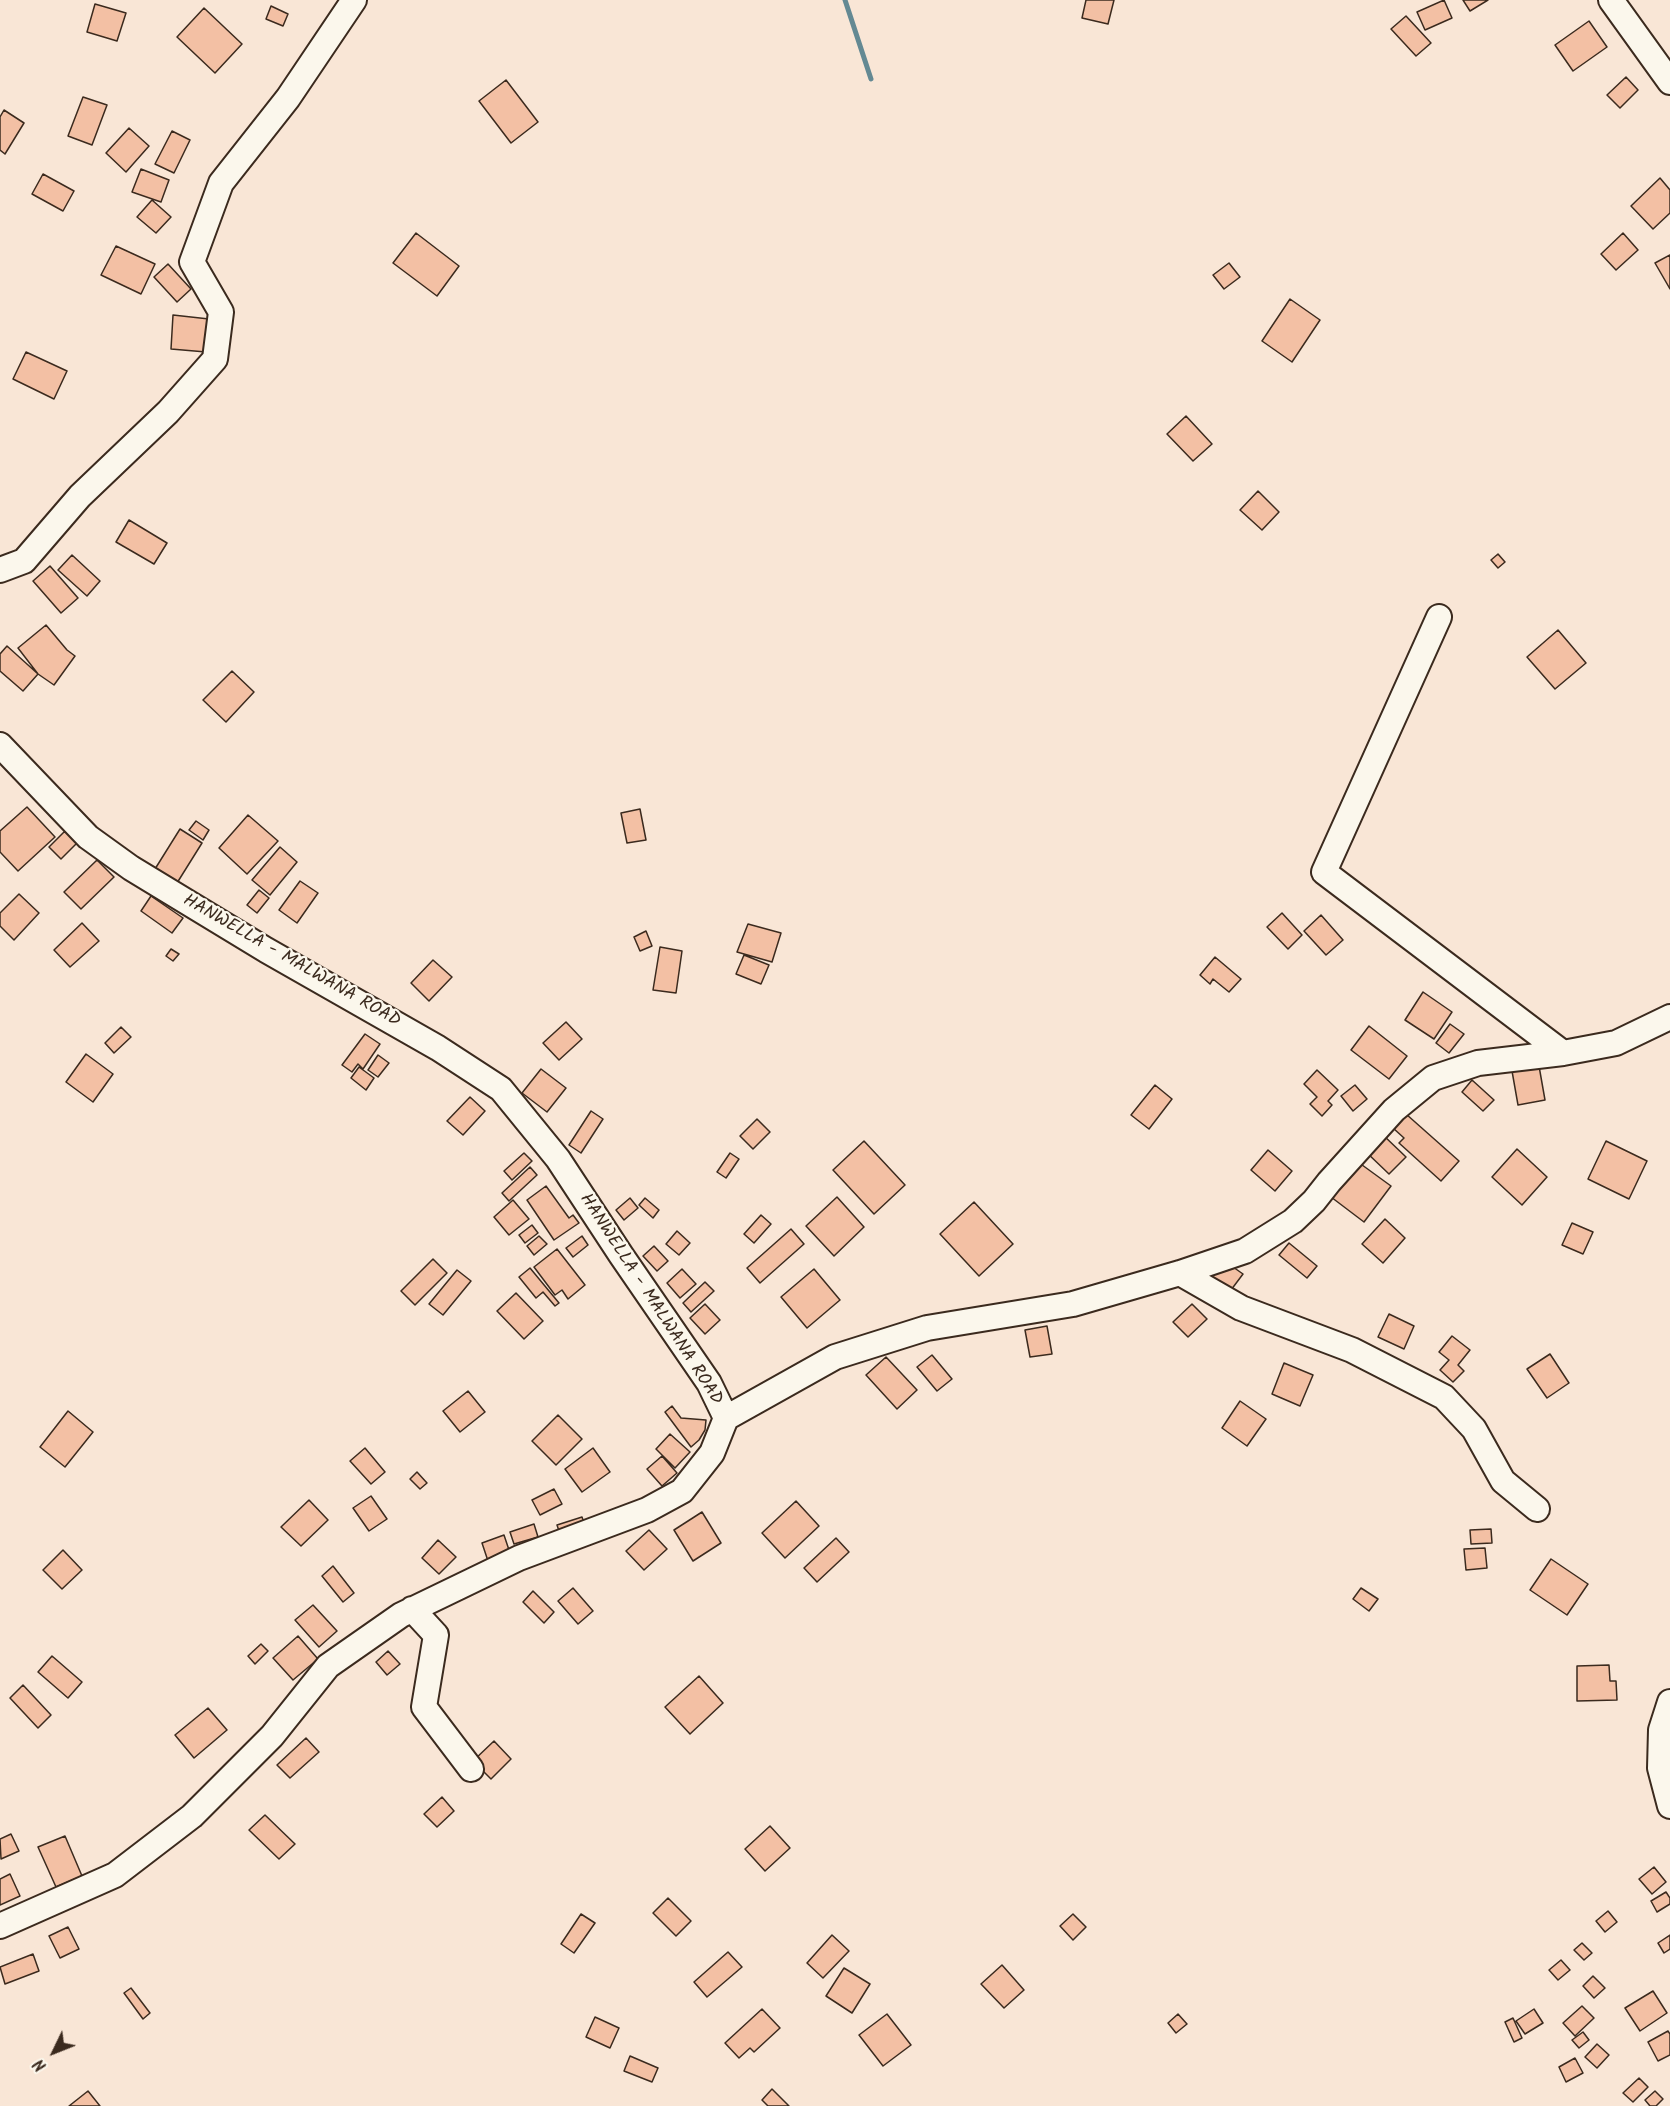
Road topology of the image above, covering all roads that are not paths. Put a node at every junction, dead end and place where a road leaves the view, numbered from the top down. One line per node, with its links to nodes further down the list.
1 (354, 0): 4 (street)
2 (1611, 0): 3 (street)
3 (1670, 82)
4 (0, 570)
5 (1439, 617): 8 (street)
6 (0, 745): 10 (street, HANWELLA - MALWANA ROAD)
7 (1670, 1017): 8 (street)
8 (1563, 1053): 9 (street)
9 (1180, 1273): 10 (street); 11 (street)
10 (726, 1418): 12 (street, HANWELLA - MALWANA ROAD)
11 (1537, 1509)
12 (412, 1609): 14 (street); 16 (street, HANWELLA - MALWANA ROAD)
13 (1670, 1702): 15 (street)
14 (471, 1769)
15 (1670, 1806)
16 (0, 1926)

